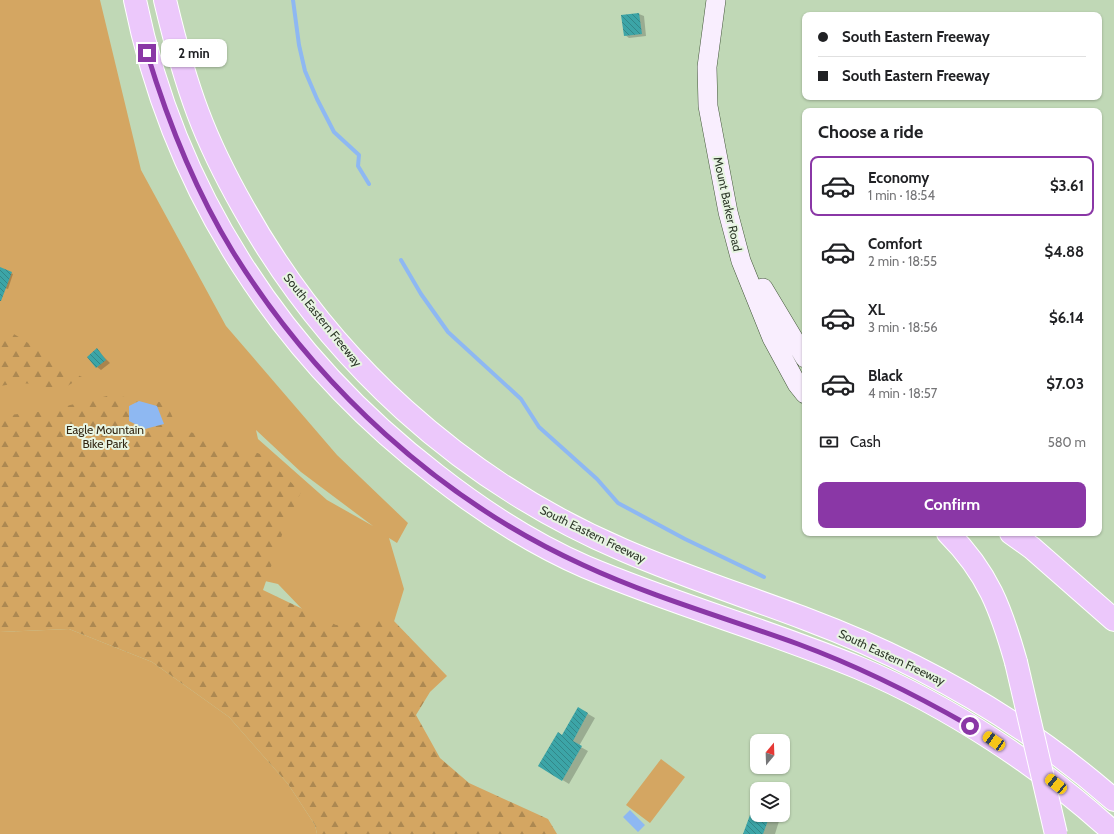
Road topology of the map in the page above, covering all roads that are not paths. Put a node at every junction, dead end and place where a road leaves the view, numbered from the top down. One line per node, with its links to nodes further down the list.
1 (134, 0): 11 (highway, South Eastern Freeway)
2 (165, 0): 10 (highway, South Eastern Freeway)
3 (716, 0): 6 (main road, Mount Barker Road)
4 (722, 0): 5 (main road, Mount Barker Road)
5 (802, 353)
6 (802, 390)
7 (951, 536): 12 (highway, bridge)
8 (1015, 536): 9 (highway)
9 (1114, 620)
10 (1114, 800)
11 (1114, 833)
12 (1056, 834)

